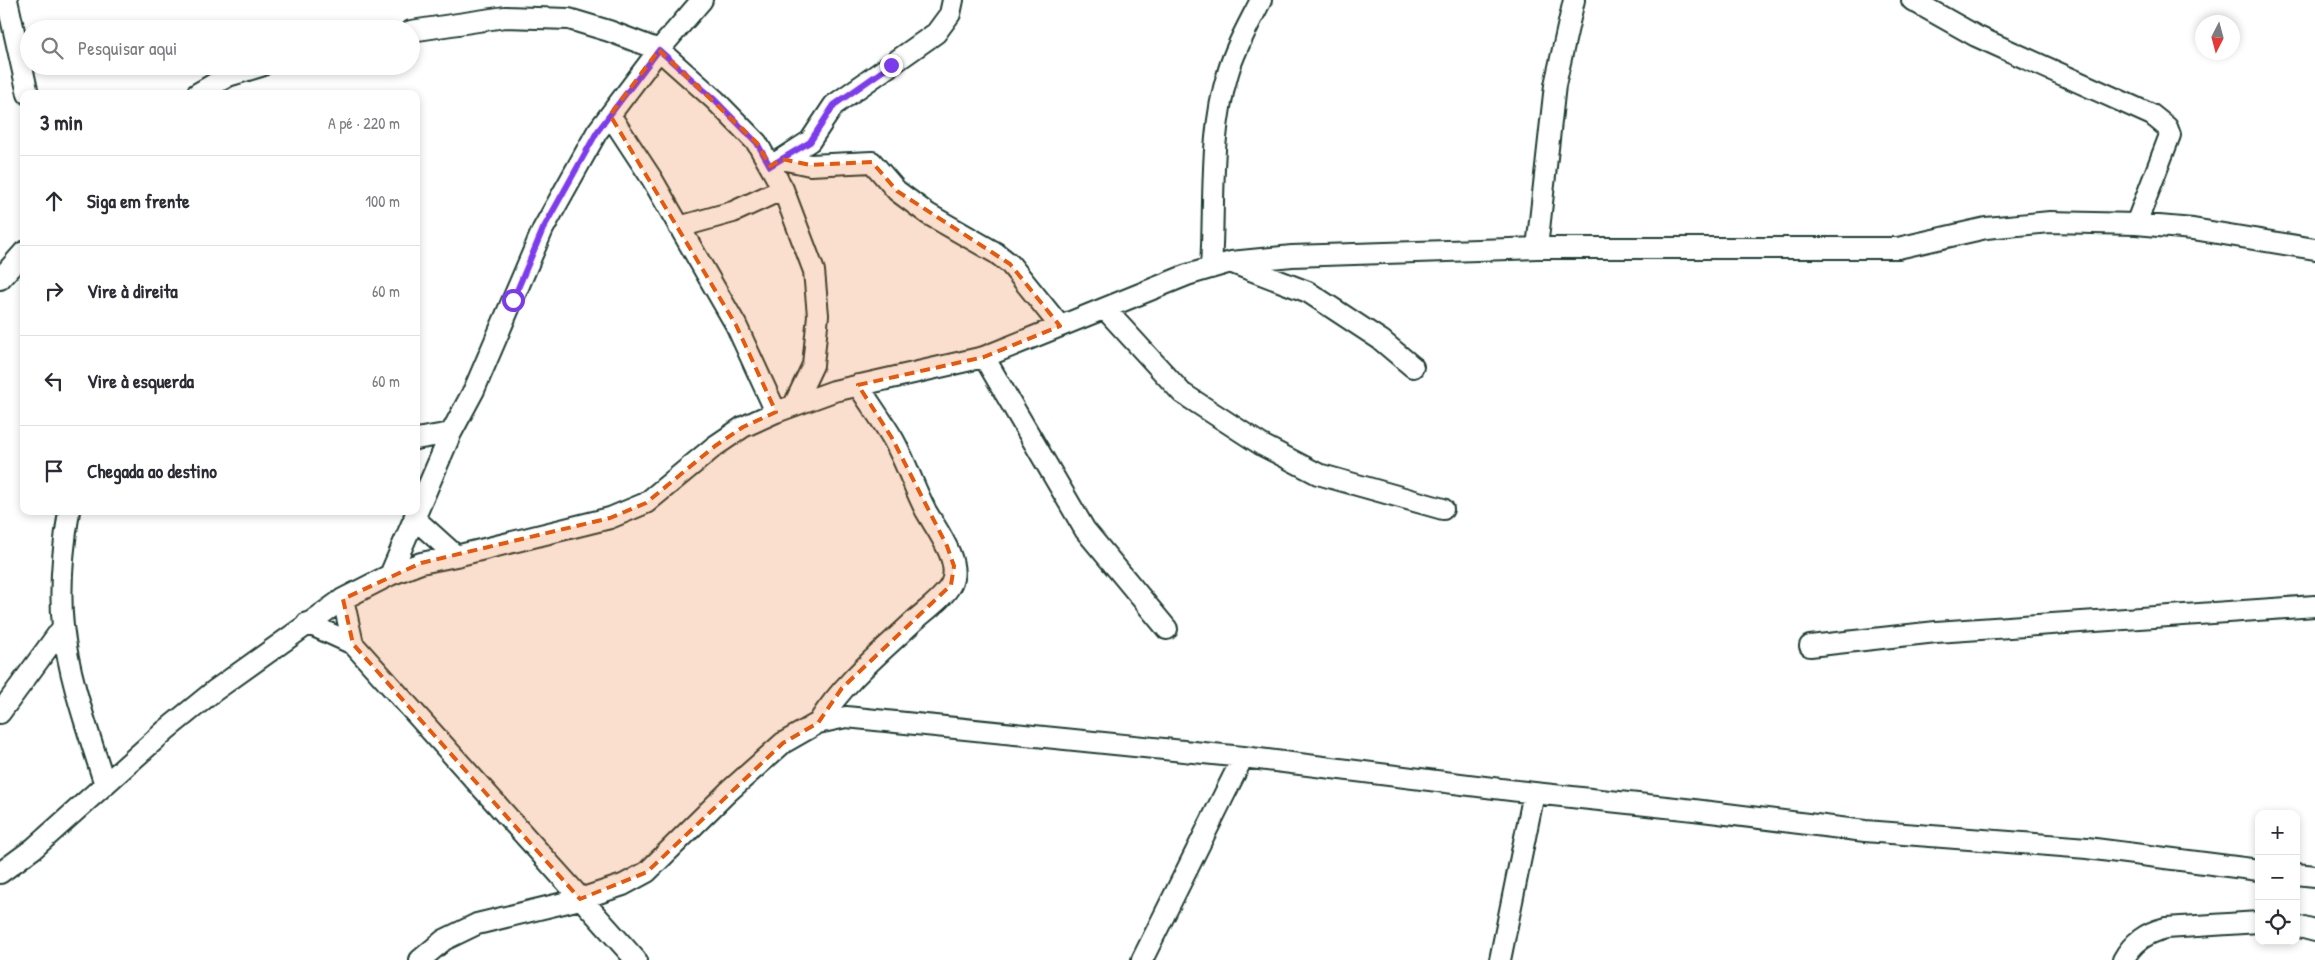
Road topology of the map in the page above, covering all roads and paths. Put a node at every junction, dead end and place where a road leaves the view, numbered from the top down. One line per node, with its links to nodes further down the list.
1 (7, 0): 9 (street)
2 (702, 0): 8 (street)
3 (953, 0): 15 (street)
4 (1260, 0): 23 (street)
5 (1574, 0): 19 (street)
6 (1912, 0): 17 (street)
7 (420, 31): 8 (street)
8 (659, 50): 14 (street); 15 (street)
9 (20, 58)
10 (24, 75): 12 (street)
11 (231, 75): 13 (street)
12 (27, 90)
13 (204, 90)
14 (610, 115): 18 (street); 33 (street)
15 (776, 163): 16 (street); 26 (street)
16 (783, 189): 18 (street); 28 (street)
17 (2136, 224): 19 (street); 20 (street)
18 (680, 227): 32 (street)
19 (1538, 248): 22 (street)
20 (2315, 249)
21 (20, 256): 24 (street)
22 (1231, 262): 23 (street); 29 (street)
23 (1211, 268): 25 (street)
24 (0, 279)
25 (1105, 309): 26 (street); 37 (street)
26 (1060, 326): 27 (street)
27 (984, 357): 30 (street); 46 (street)
28 (813, 366): 31 (street); 32 (street)
29 (1413, 367)
30 (858, 384): 31 (street); 50 (street)
31 (834, 391): 32 (street)
32 (785, 408): 40 (street)
33 (451, 433): 34 (street); 35 (street)
34 (420, 438)
35 (420, 497)
36 (420, 507): 40 (street)
37 (1443, 509)
38 (69, 515): 45 (street)
39 (412, 515): 41 (street)
40 (456, 556): 41 (street)
41 (390, 575): 42 (street)
42 (343, 599): 44 (street); 47 (street)
43 (2315, 606): 48 (street)
44 (307, 624): 47 (street); 52 (street)
45 (63, 626): 49 (street); 52 (street)
46 (1167, 629)
47 (353, 644): 58 (street)
48 (1810, 646)
49 (0, 713)
50 (818, 723): 51 (street); 58 (street)
51 (1243, 757): 53 (street); 64 (street)
52 (104, 785): 55 (street)
53 (1534, 794): 54 (street); 65 (street)
54 (2255, 869)
55 (0, 873)
56 (2300, 874): 57 (street)
57 (2315, 876)
58 (580, 900): 62 (street); 63 (street)
59 (2255, 922): 66 (street)
60 (2300, 927): 61 (street)
61 (2315, 931)
62 (420, 960)
63 (636, 960)
64 (1142, 960)
65 (1500, 960)
66 (2123, 960)

